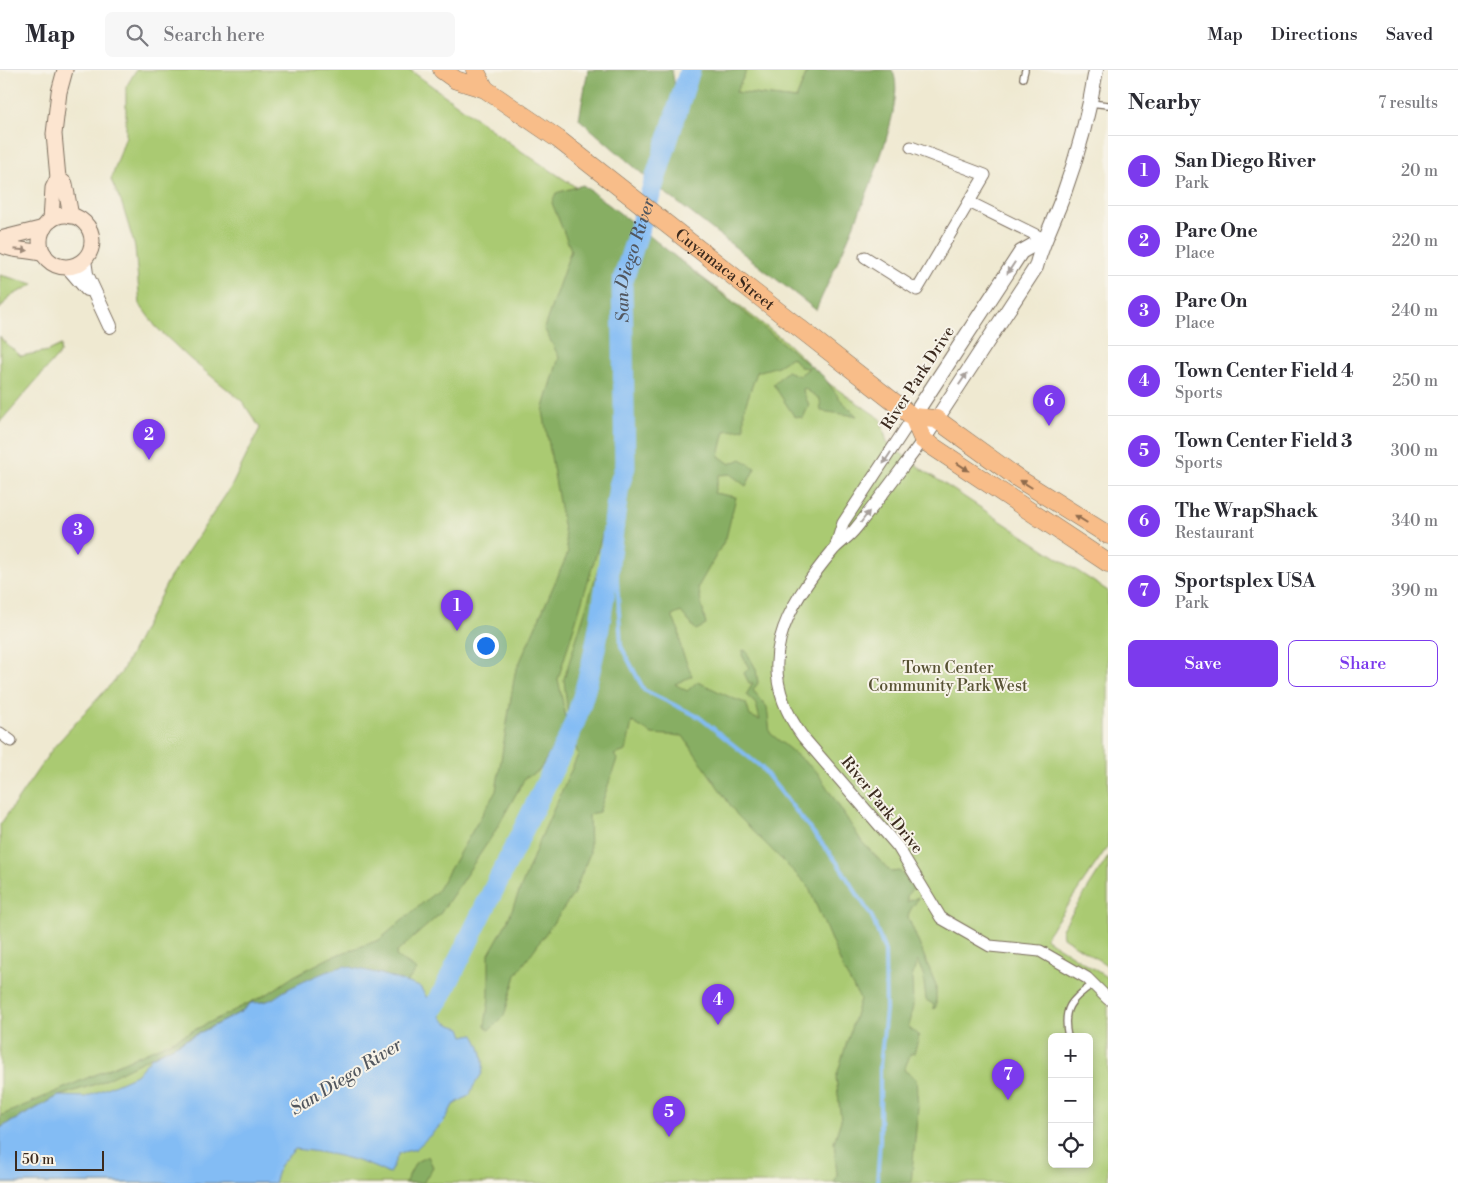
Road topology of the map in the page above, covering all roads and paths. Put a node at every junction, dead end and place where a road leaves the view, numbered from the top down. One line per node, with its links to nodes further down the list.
1 (65, 70): 11 (main road)
2 (442, 70): 7 (main road, Cuyamaca Street)
3 (475, 70): 7 (main road, Cuyamaca Street)
4 (1025, 70): 6 (lane)
5 (1096, 70): 8 (street, River Park Drive)
6 (1023, 78)
7 (485, 89): 24 (main road, Cuyamaca Street)
8 (1090, 103): 9 (lane); 16 (street, River Park Drive)
9 (1108, 105)
10 (911, 147): 12 (street)
11 (58, 178): 13 (main road); 14 (main road)
12 (969, 202): 16 (street); 19 (street)
13 (71, 216): 14 (main road); 20 (main road)
14 (47, 224): 15 (main road); 18 (main road)
15 (0, 239)
16 (1044, 239): 24 (street, River Park Drive, one-way to 24); 25 (street, River Park Drive, one-way to 16)
17 (0, 244): 18 (main road, one-way to 18)
18 (44, 254): 21 (main road)
19 (865, 257)
20 (84, 260): 21 (main road); 22 (street)
21 (68, 267): 22 (street)
22 (96, 299): 23 (street)
23 (110, 326)
24 (914, 417): 25 (main road); 26 (main road); 28 (street, River Park Drive, one-way to 28)
25 (936, 419): 26 (street, River Park Drive); 27 (main road, one-way to 25)
26 (923, 440): 28 (street, River Park Drive, one-way to 26); 29 (main road, one-way to 29)
27 (1108, 535)
28 (836, 547): 32 (street, River Park Drive)
29 (1108, 563)
30 (0, 734): 31 (street)
31 (11, 741)
32 (1093, 984): 33 (street, River Park Drive); 34 (lane)
33 (1108, 998)
34 (1067, 1033)

